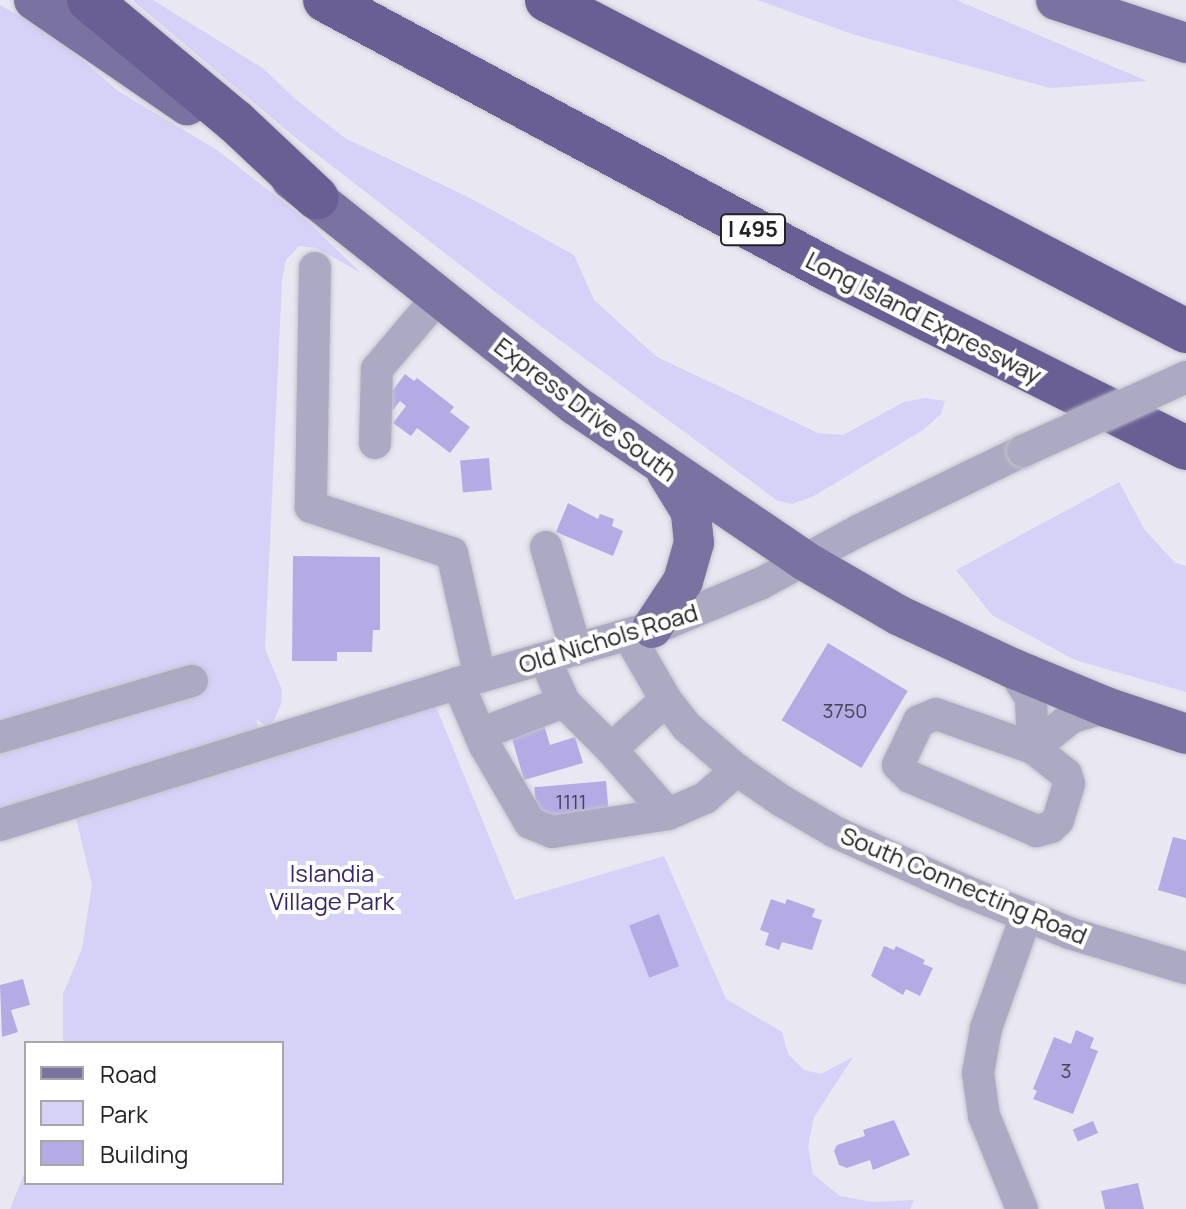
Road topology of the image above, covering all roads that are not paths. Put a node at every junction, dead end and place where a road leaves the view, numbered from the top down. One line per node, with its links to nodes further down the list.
1 (34, 0): 8 (main road, Express Drive South)
2 (89, 0): 8 (highway)
3 (325, 0): 14 (highway, Long Island Expressway / I 495)
4 (547, 0): 11 (highway)
5 (1056, 0): 6 (main road)
6 (1110, 8): 7 (main road)
7 (1186, 43)
8 (317, 198): 10 (main road, Express Drive South)
9 (315, 268): 22 (street)
10 (439, 296): 13 (street); 15 (main road, Express Drive South)
11 (1186, 331)
12 (1186, 377): 17 (street, Old Nichols Road, bridge)
13 (375, 443)
14 (1186, 448)
15 (665, 470): 17 (main road, Express Drive South); 18 (main road)
16 (546, 547): 19 (street)
17 (805, 561): 18 (street, Old Nichols Road); 21 (main road, Express Drive South)
18 (640, 632): 19 (street, Old Nichols Road); 24 (street, South Connecting Road)
19 (576, 650): 20 (street, Old Nichols Road)
20 (545, 659): 22 (street, Old Nichols Road); 25 (street)
21 (1012, 668): 26 (main road, Express Drive South); 30 (street)
22 (469, 680): 27 (street); 34 (street, Old Nichols Road)
23 (192, 681): 29 (street)
24 (666, 700): 31 (street); 32 (street, South Connecting Road)
25 (564, 702): 27 (street); 31 (street)
26 (1106, 707): 28 (main road, Express Drive South); 30 (street)
27 (480, 734): 33 (street)
28 (1186, 734)
29 (0, 737)
30 (1033, 748): 30 (street)
31 (611, 749): 33 (street)
32 (737, 770): 33 (street); 35 (street, South Connecting Road)
33 (668, 814)
34 (0, 825)
35 (1026, 916): 36 (street, South Connecting Road); 37 (street)
36 (1186, 968)
37 (1022, 1209)

